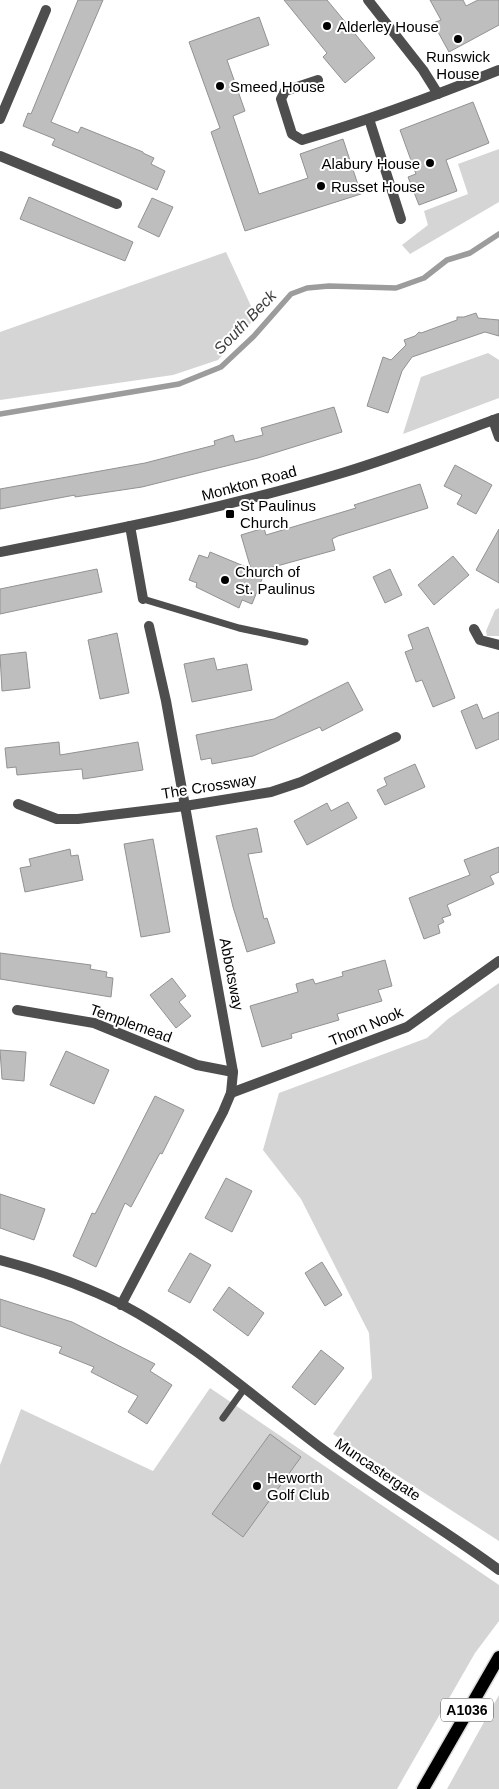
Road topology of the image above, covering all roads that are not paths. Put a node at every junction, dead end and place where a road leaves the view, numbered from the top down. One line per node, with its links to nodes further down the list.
1 (369, 0): 5 (street)
2 (46, 10): 6 (street)
3 (499, 70): 5 (street)
4 (318, 80): 7 (street)
5 (438, 94): 7 (street)
6 (0, 119)
7 (369, 119): 10 (street)
8 (0, 156): 9 (street)
9 (117, 204)
10 (401, 219)
11 (496, 419): 12 (street); 13 (street, Monkton Road)
12 (499, 437)
13 (130, 526): 14 (street, Monkton Road); 15 (street)
14 (0, 552)
15 (143, 599): 18 (lane)
16 (149, 626): 22 (street, Abbotsway)
17 (474, 629): 19 (street)
18 (305, 642)
19 (499, 645)
20 (396, 737): 22 (street, The Crossway)
21 (18, 804): 22 (street, The Crossway)
22 (185, 806): 25 (street, Abbotsway)
23 (499, 961): 26 (street, Thorn Nook)
24 (16, 1010): 25 (street, Templemead)
25 (233, 1072): 26 (street, Abbotsway)
26 (231, 1093): 28 (street, Abbotsway)
27 (0, 1260): 28 (street, Muncastergate)
28 (121, 1305): 29 (street, Muncastergate)
29 (244, 1388): 30 (lane); 31 (street, Muncastergate)
30 (223, 1418)
31 (499, 1570)
32 (499, 1657): 33 (main road, A1036)
33 (422, 1789)

